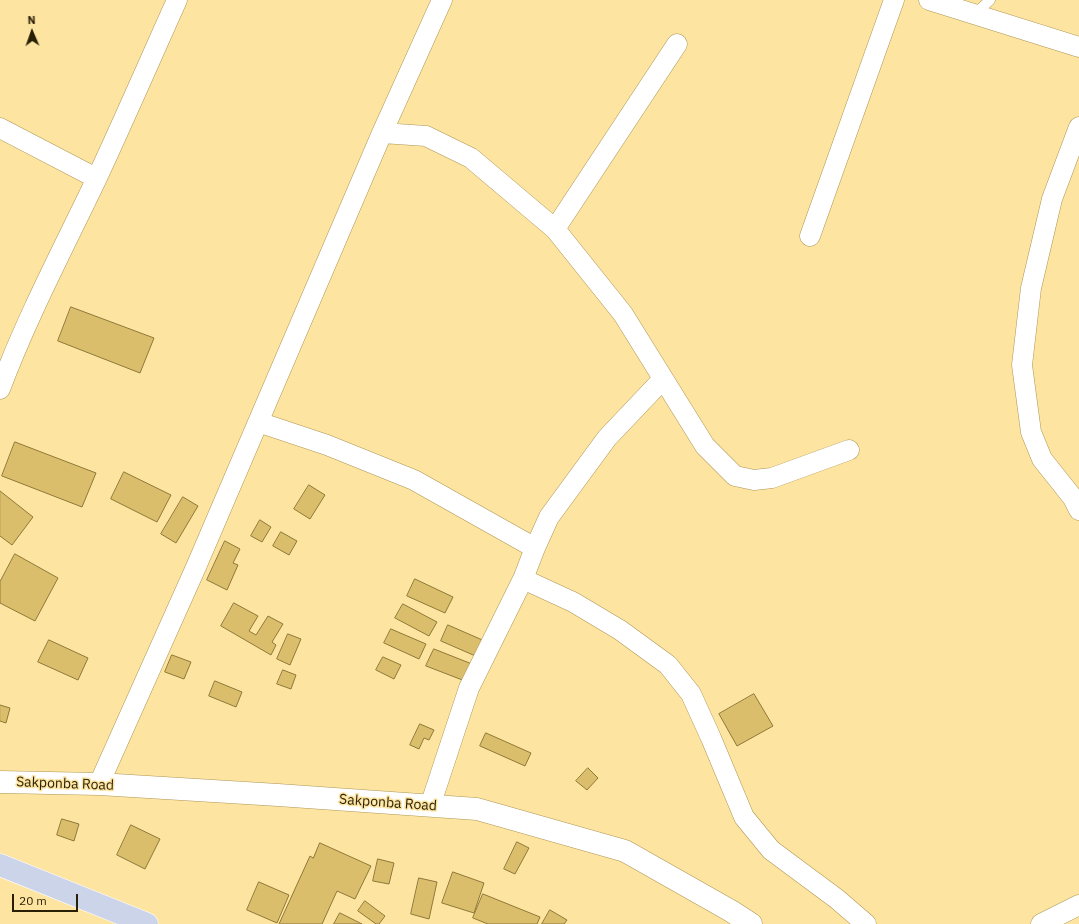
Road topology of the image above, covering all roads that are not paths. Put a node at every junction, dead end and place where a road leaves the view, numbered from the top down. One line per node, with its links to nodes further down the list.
1 (177, 0): 12 (street)
2 (442, 0): 11 (street)
3 (894, 0): 14 (street)
4 (928, 0): 6 (street)
5 (990, 0): 6 (lane)
6 (975, 14): 8 (street)
7 (677, 44): 13 (street)
8 (1079, 47)
9 (1079, 127): 19 (street)
10 (0, 128): 12 (street)
11 (382, 133): 13 (street); 17 (street)
12 (96, 178): 16 (street)
13 (555, 229): 15 (street)
14 (810, 236)
15 (663, 379): 18 (street); 20 (street)
16 (0, 389)
17 (258, 422): 20 (street); 23 (street)
18 (849, 450)
19 (1079, 510)
20 (535, 548): 21 (street)
21 (523, 579): 24 (street); 29 (street)
22 (0, 782): 23 (main road, Sakponba Road)
23 (100, 784): 24 (main road, Sakponba Road)
24 (430, 806): 28 (main road, Sakponba Road)
25 (0, 865): 27 (highway)
26 (1079, 905): 30 (street)
27 (147, 924)
28 (751, 924)
29 (866, 924)
30 (1041, 924)

